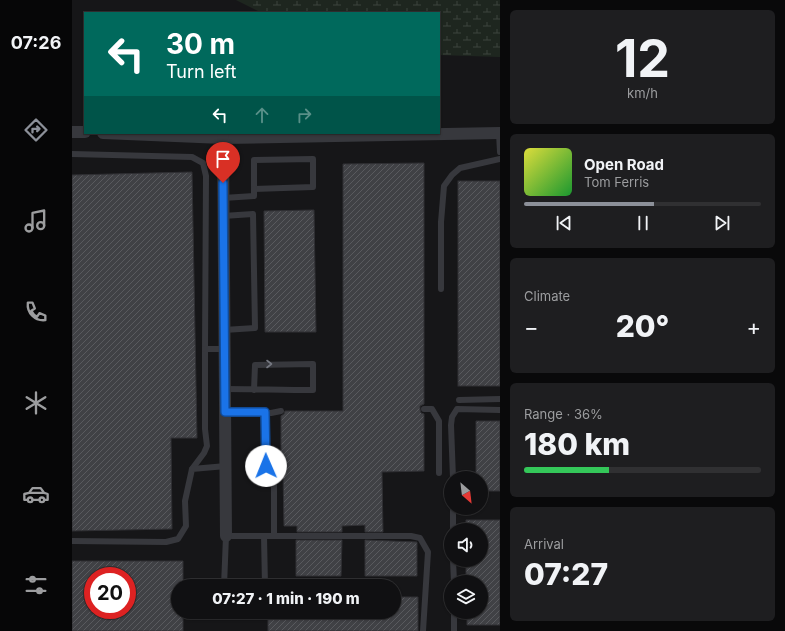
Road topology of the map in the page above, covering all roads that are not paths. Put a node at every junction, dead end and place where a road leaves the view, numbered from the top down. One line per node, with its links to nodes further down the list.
1 (72, 132): 2 (street)
2 (84, 132)
3 (500, 133): 5 (street); 6 (lane)
4 (127, 134): 5 (street)
5 (222, 138): 10 (street)
6 (500, 152)
7 (72, 154): 14 (lane)
8 (500, 159): 12 (lane)
9 (254, 189): 9 (lane); 10 (lane)
10 (223, 198): 11 (street)
11 (223, 216): 13 (street); 13 (lane)
12 (441, 289)
13 (224, 330): 15 (street)
14 (205, 349): 15 (lane); 27 (lane)
15 (224, 349): 16 (street)
16 (225, 389): 17 (lane); 23 (street)
17 (254, 390): 17 (lane, one-way to 17)
18 (500, 399): 19 (lane)
19 (459, 400)
20 (424, 409): 29 (lane)
21 (500, 410): 28 (lane)
22 (281, 411): 24 (lane)
23 (225, 412): 24 (lane); 25 (street)
24 (265, 412): 26 (lane)
25 (226, 466): 27 (lane); 31 (street)
26 (266, 466)
27 (192, 469): 34 (lane)
28 (453, 471)
29 (439, 473)
30 (274, 485): 33 (lane)
31 (226, 536): 32 (lane); 35 (lane)
32 (264, 536): 33 (lane); 36 (lane)
33 (274, 536): 38 (lane)
34 (72, 541)
35 (224, 579)
36 (265, 579)
37 (454, 619): 39 (lane)
38 (423, 631)
39 (454, 631)

